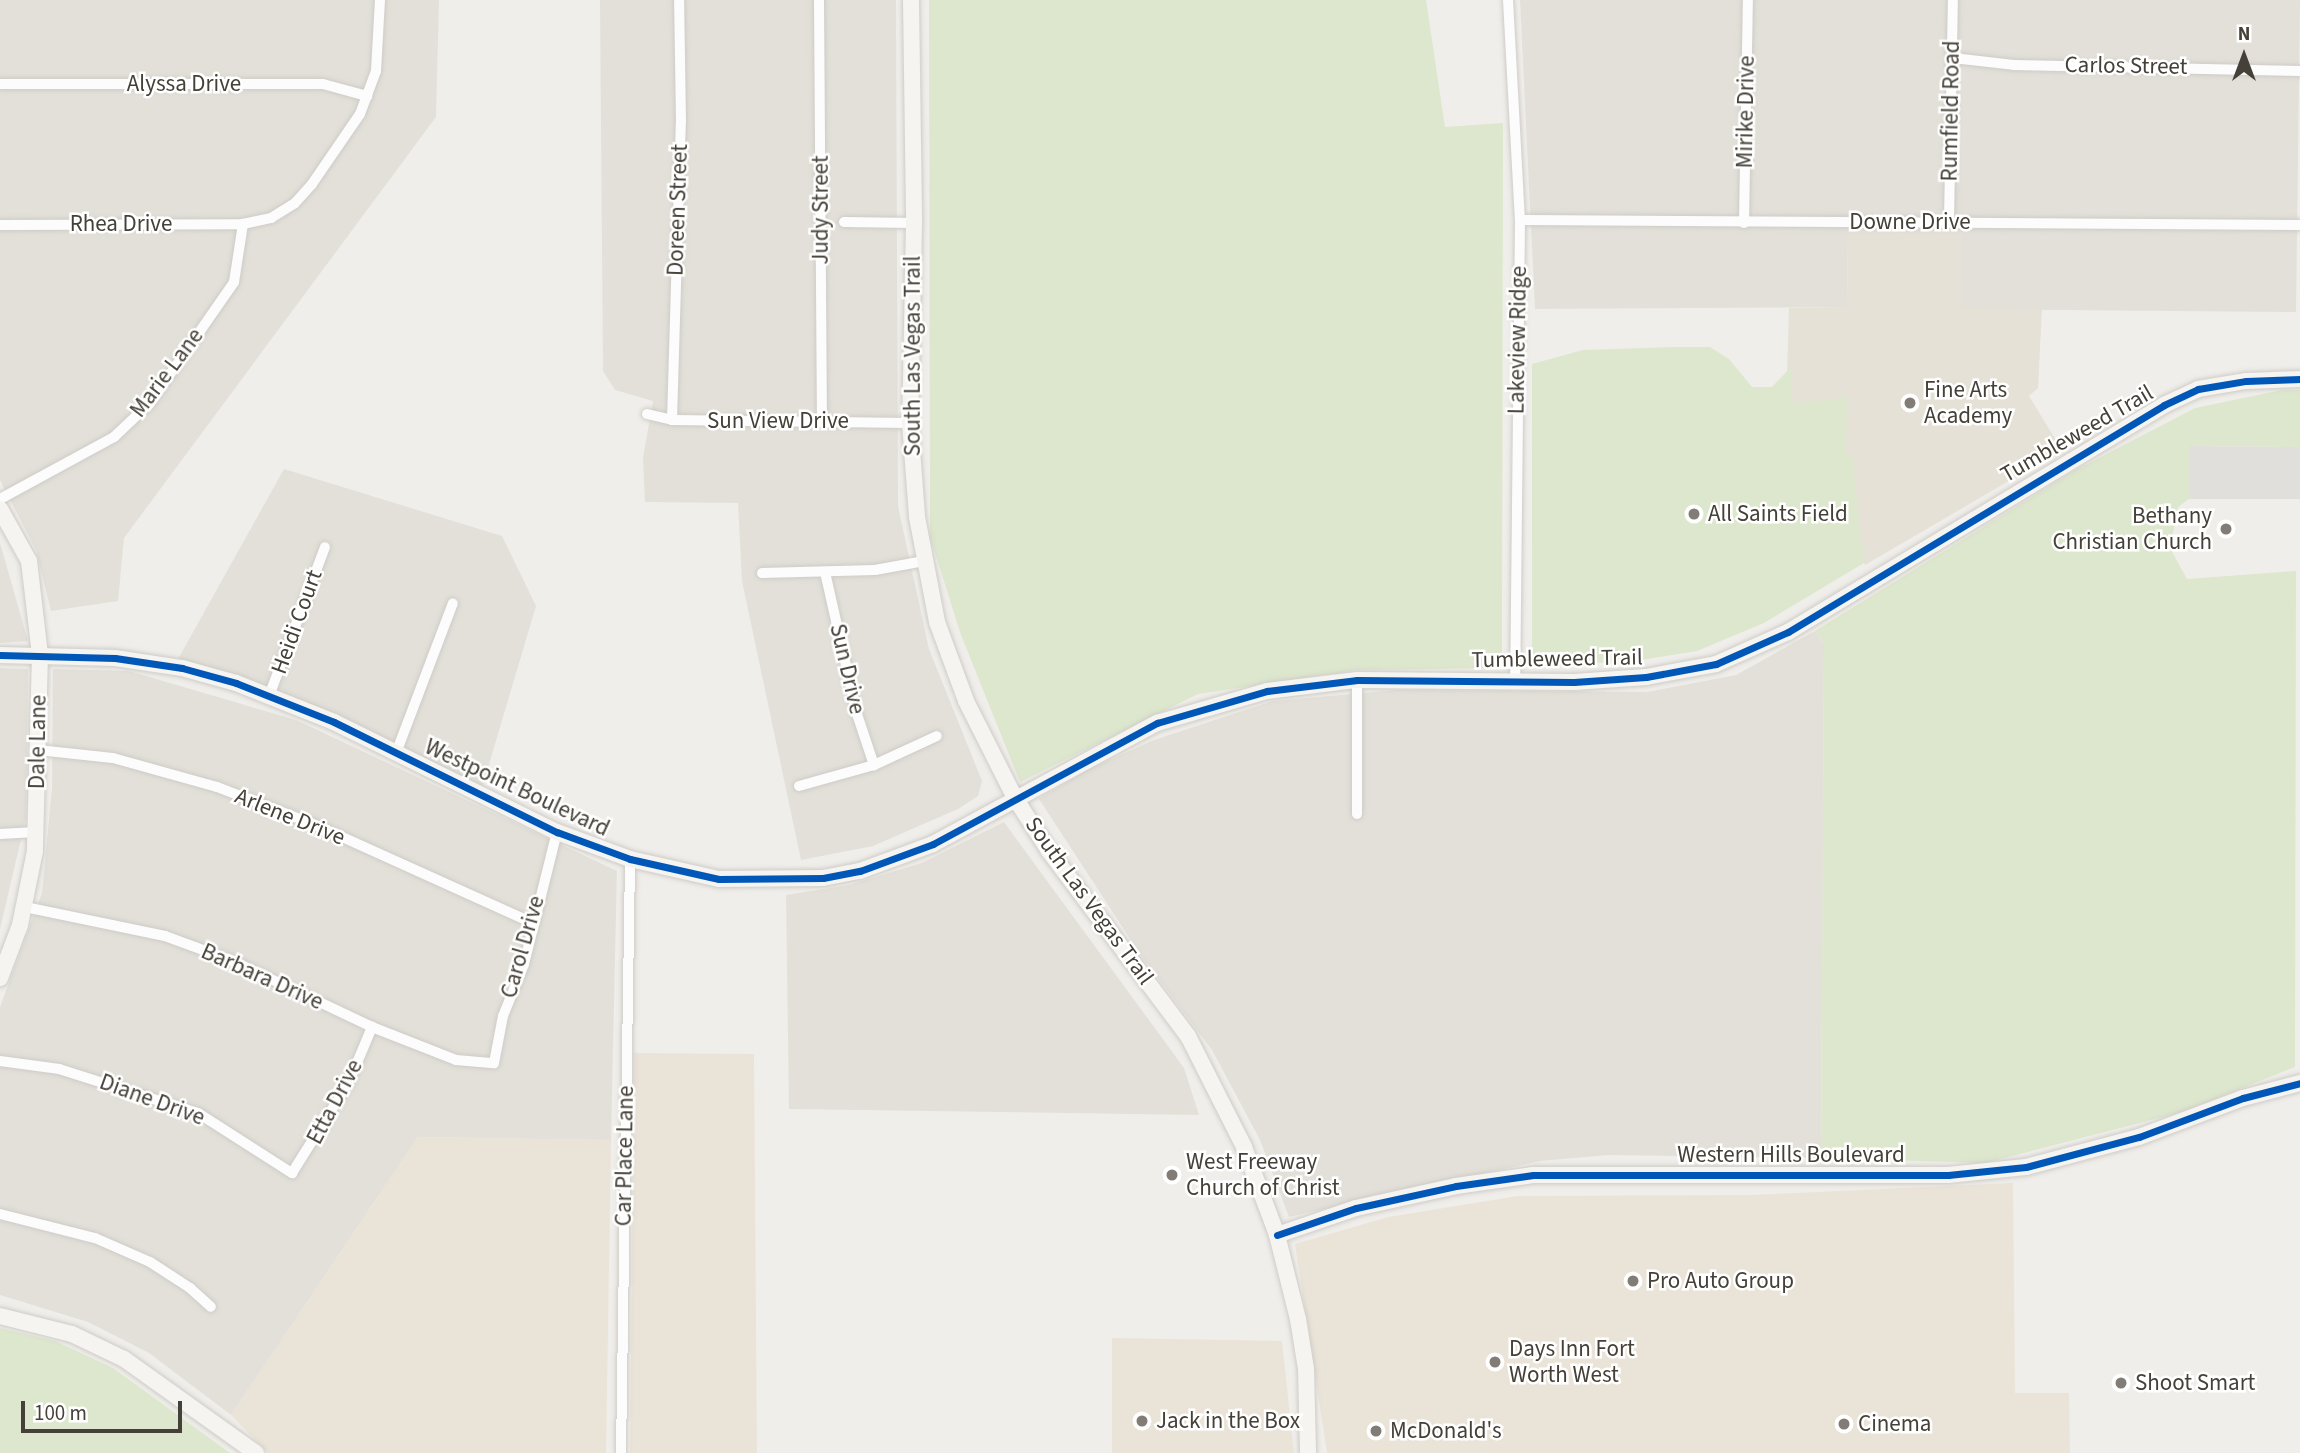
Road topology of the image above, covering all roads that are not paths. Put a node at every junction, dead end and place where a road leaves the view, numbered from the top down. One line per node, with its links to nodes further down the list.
1 (380, 0): 11 (street, Rhea Drive)
2 (679, 0): 22 (street, Doreen Street)
3 (819, 0): 23 (street, Judy Street)
4 (911, 0): 15 (street, South Las Vegas Trail)
5 (1508, 0): 12 (street, Lakeview Ridge)
6 (1748, 0): 16 (street, Mirike Drive)
7 (1953, 0): 8 (street, Rumfield Road)
8 (1953, 58): 9 (street, Carlos Street); 14 (street, Rumfield Road)
9 (2300, 71)
10 (0, 84): 11 (street, Alyssa Drive)
11 (367, 96): 17 (street, Rhea Drive)
12 (1520, 220): 16 (street, Downe Drive); 35 (street, Lakeview Ridge)
13 (844, 222): 15 (street)
14 (1949, 222): 16 (street, Downe Drive); 19 (street, Downe Drive)
15 (914, 223): 24 (street, South Las Vegas Trail)
16 (1744, 223)
17 (243, 224): 18 (street, Rhea Drive); 25 (street, Marie Lane)
18 (0, 225)
19 (2300, 225)
20 (2300, 379): 35 (street, Tumbleweed Trail)
21 (647, 414): 22 (street, Sun View Drive)
22 (672, 420): 23 (street, Sun View Drive)
23 (822, 421): 24 (street, Sun View Drive)
24 (910, 423): 28 (street, South Las Vegas Trail)
25 (0, 499)
26 (0, 509): 33 (street, Dale Lane)
27 (325, 547): 36 (street, Heidi Court)
28 (923, 561): 29 (street); 42 (street, South Las Vegas Trail)
29 (825, 572): 30 (street); 40 (street, Sun Drive)
30 (762, 573)
31 (453, 603): 39 (street)
32 (0, 654): 33 (street, Westpoint Boulevard)
33 (40, 655): 36 (street, Westpoint Boulevard); 38 (street, Dale Lane)
34 (1357, 680): 35 (street, Tumbleweed Trail); 42 (street, Tumbleweed Trail); 43 (street)
35 (1515, 680)
36 (269, 696): 39 (street, Westpoint Boulevard)
37 (937, 736): 40 (street)
38 (38, 750): 44 (street, Dale Lane); 49 (street, Arlene Drive)
39 (396, 753): 45 (street, Westpoint Boulevard)
40 (874, 765): 41 (street)
41 (799, 786)
42 (1015, 798): 47 (street, Westpoint Boulevard); 57 (street, South Las Vegas Trail)
43 (1357, 814)
44 (36, 832): 46 (street); 48 (street, Dale Lane)
45 (557, 832): 47 (street, Westpoint Boulevard); 49 (street, Carol Drive)
46 (0, 834)
47 (630, 859): 61 (street, Car Place Lane)
48 (25, 907): 50 (street, Dale Lane); 51 (street, Barbara Drive)
49 (531, 922): 53 (street, Carol Drive)
50 (0, 978)
51 (372, 1027): 53 (street, Barbara Drive); 55 (street, Etta Drive)
52 (0, 1061): 55 (street, Diane Drive)
53 (494, 1063)
54 (2300, 1083): 57 (street, Western Hills Boulevard)
55 (292, 1173)
56 (0, 1214): 58 (street)
57 (1277, 1235): 62 (street, South Las Vegas Trail)
58 (211, 1307)
59 (0, 1316): 60 (street)
60 (256, 1453)
61 (621, 1453)
62 (1308, 1453)

